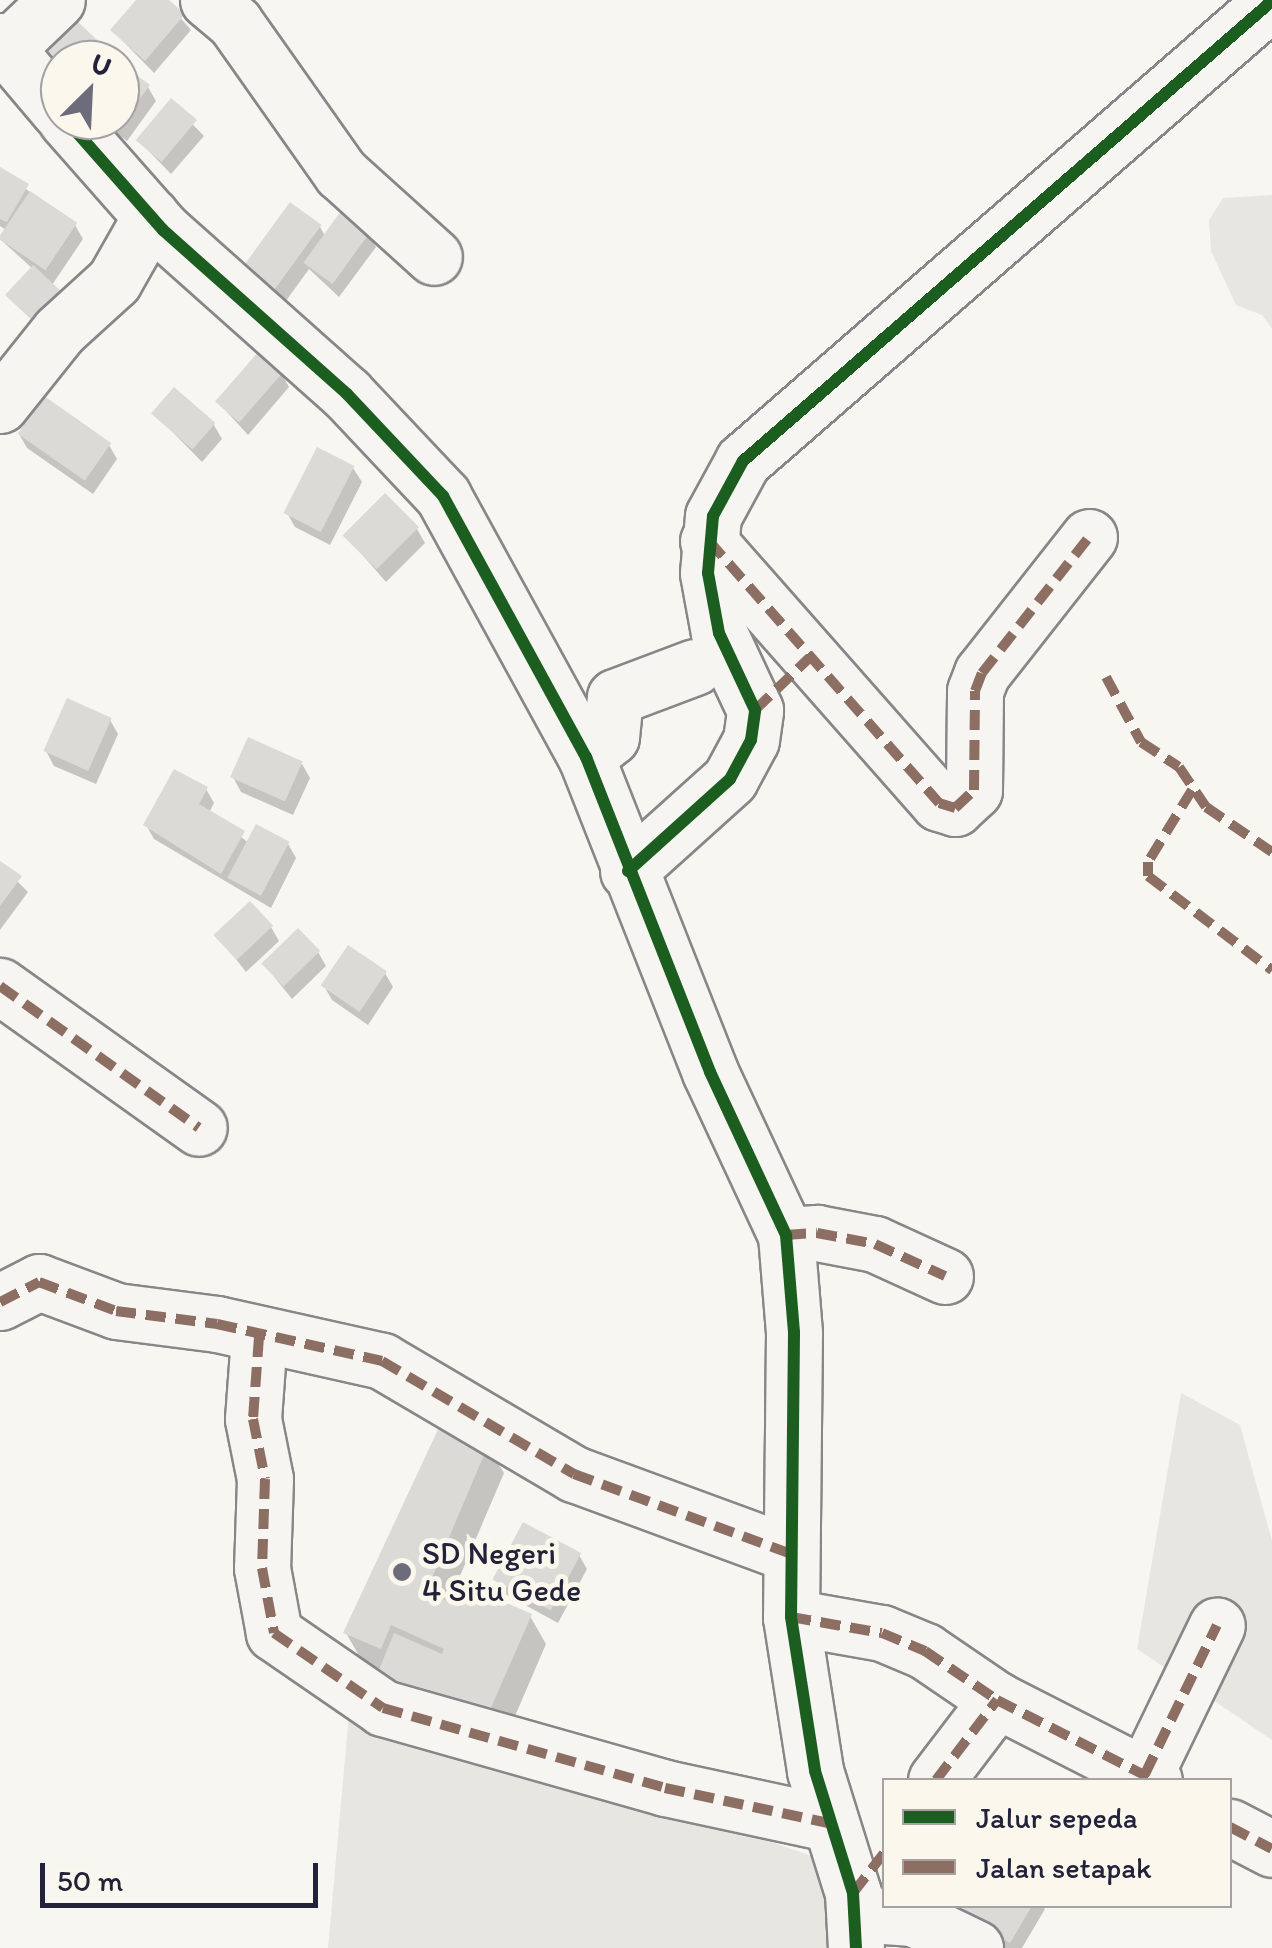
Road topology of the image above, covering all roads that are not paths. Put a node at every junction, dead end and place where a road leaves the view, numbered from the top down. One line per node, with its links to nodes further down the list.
1 (57, 0): 4 (street)
2 (208, 0): 8 (street)
3 (1272, 1): 11 (street)
4 (3, 45): 5 (street)
5 (40, 88)
6 (84, 140): 7 (street)
7 (151, 216): 9 (street); 15 (street)
8 (434, 257)
9 (0, 405)
10 (1089, 537): 12 (street)
11 (708, 541): 12 (street); 14 (street)
12 (810, 657): 14 (street)
13 (695, 667): 15 (street)
14 (755, 710): 16 (street)
15 (586, 757): 16 (street)
16 (628, 871): 19 (street)
17 (0, 986): 18 (street)
18 (199, 1128)
19 (786, 1236): 20 (street); 23 (street)
20 (945, 1276)
21 (0, 1302): 22 (street)
22 (259, 1338): 23 (street); 29 (street)
23 (789, 1553): 24 (street)
24 (790, 1617): 26 (street); 29 (street)
25 (1217, 1625): 27 (street)
26 (996, 1700): 27 (street); 28 (street)
27 (1150, 1777)
28 (938, 1778)
29 (828, 1823): 32 (street)
30 (1232, 1828): 31 (street)
31 (1272, 1849)
32 (863, 1902): 33 (street)
33 (975, 1948)

